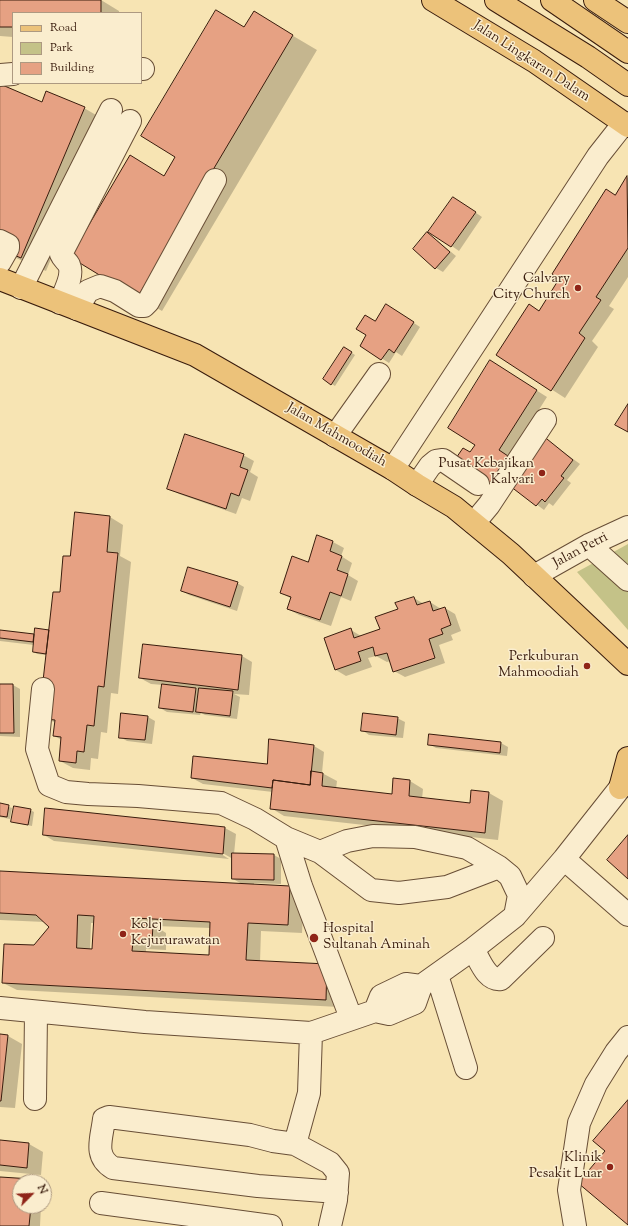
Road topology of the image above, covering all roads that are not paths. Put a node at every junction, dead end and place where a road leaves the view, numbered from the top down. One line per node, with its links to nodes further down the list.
1 (433, 0): 12 (main road, Jalan Lingkaran Dalam)
2 (496, 0): 9 (main road)
3 (552, 0): 6 (main road)
4 (595, 0): 5 (main road)
5 (628, 22)
6 (628, 52)
7 (12, 74): 8 (street)
8 (0, 75)
9 (628, 85)
10 (111, 110): 17 (street)
11 (130, 121): 18 (street)
12 (626, 125): 22 (street)
13 (215, 180): 18 (street)
14 (0, 241): 15 (street)
15 (0, 262)
16 (0, 279): 17 (main road, Jalan Mahmoodiah)
17 (21, 288): 18 (main road, Jalan Mahmoodiah)
18 (68, 306): 21 (main road, Jalan Mahmoodiah)
19 (378, 374): 21 (street)
20 (545, 420): 25 (street)
21 (336, 436): 22 (main road, Jalan Mahmoodiah)
22 (393, 469): 24 (main road, Jalan Mahmoodiah)
23 (478, 484): 24 (street)
24 (417, 485): 25 (main road, Jalan Mahmoodiah)
25 (474, 523): 28 (main road, Jalan Mahmoodiah)
26 (628, 527): 27 (street, Jalan Petri)
27 (589, 545): 28 (street, Jalan Petri); 29 (street)
28 (534, 576): 30 (main road, Jalan Mahmoodiah)
29 (628, 580)
30 (626, 661): 31 (main road)
31 (628, 680)
32 (43, 690): 35 (street)
33 (628, 758): 34 (main road)
34 (626, 781): 37 (street)
35 (286, 838): 36 (street); 46 (street)
36 (320, 852): 38 (street); 38 (street)
37 (564, 859): 39 (street); 40 (street)
38 (499, 867): 40 (street)
39 (628, 915)
40 (515, 916): 42 (street)
41 (543, 938): 42 (street)
42 (473, 949): 43 (street)
43 (429, 980): 46 (street); 49 (street)
44 (0, 1008): 45 (street)
45 (36, 1012): 47 (street); 50 (street)
46 (351, 1018): 47 (street)
47 (311, 1033): 51 (street)
48 (628, 1037): 56 (street)
49 (466, 1068)
50 (35, 1099)
51 (295, 1144): 52 (street); 52 (street)
52 (336, 1192): 55 (street)
53 (101, 1203): 54 (street)
54 (271, 1226)
55 (330, 1226)
56 (575, 1226)

